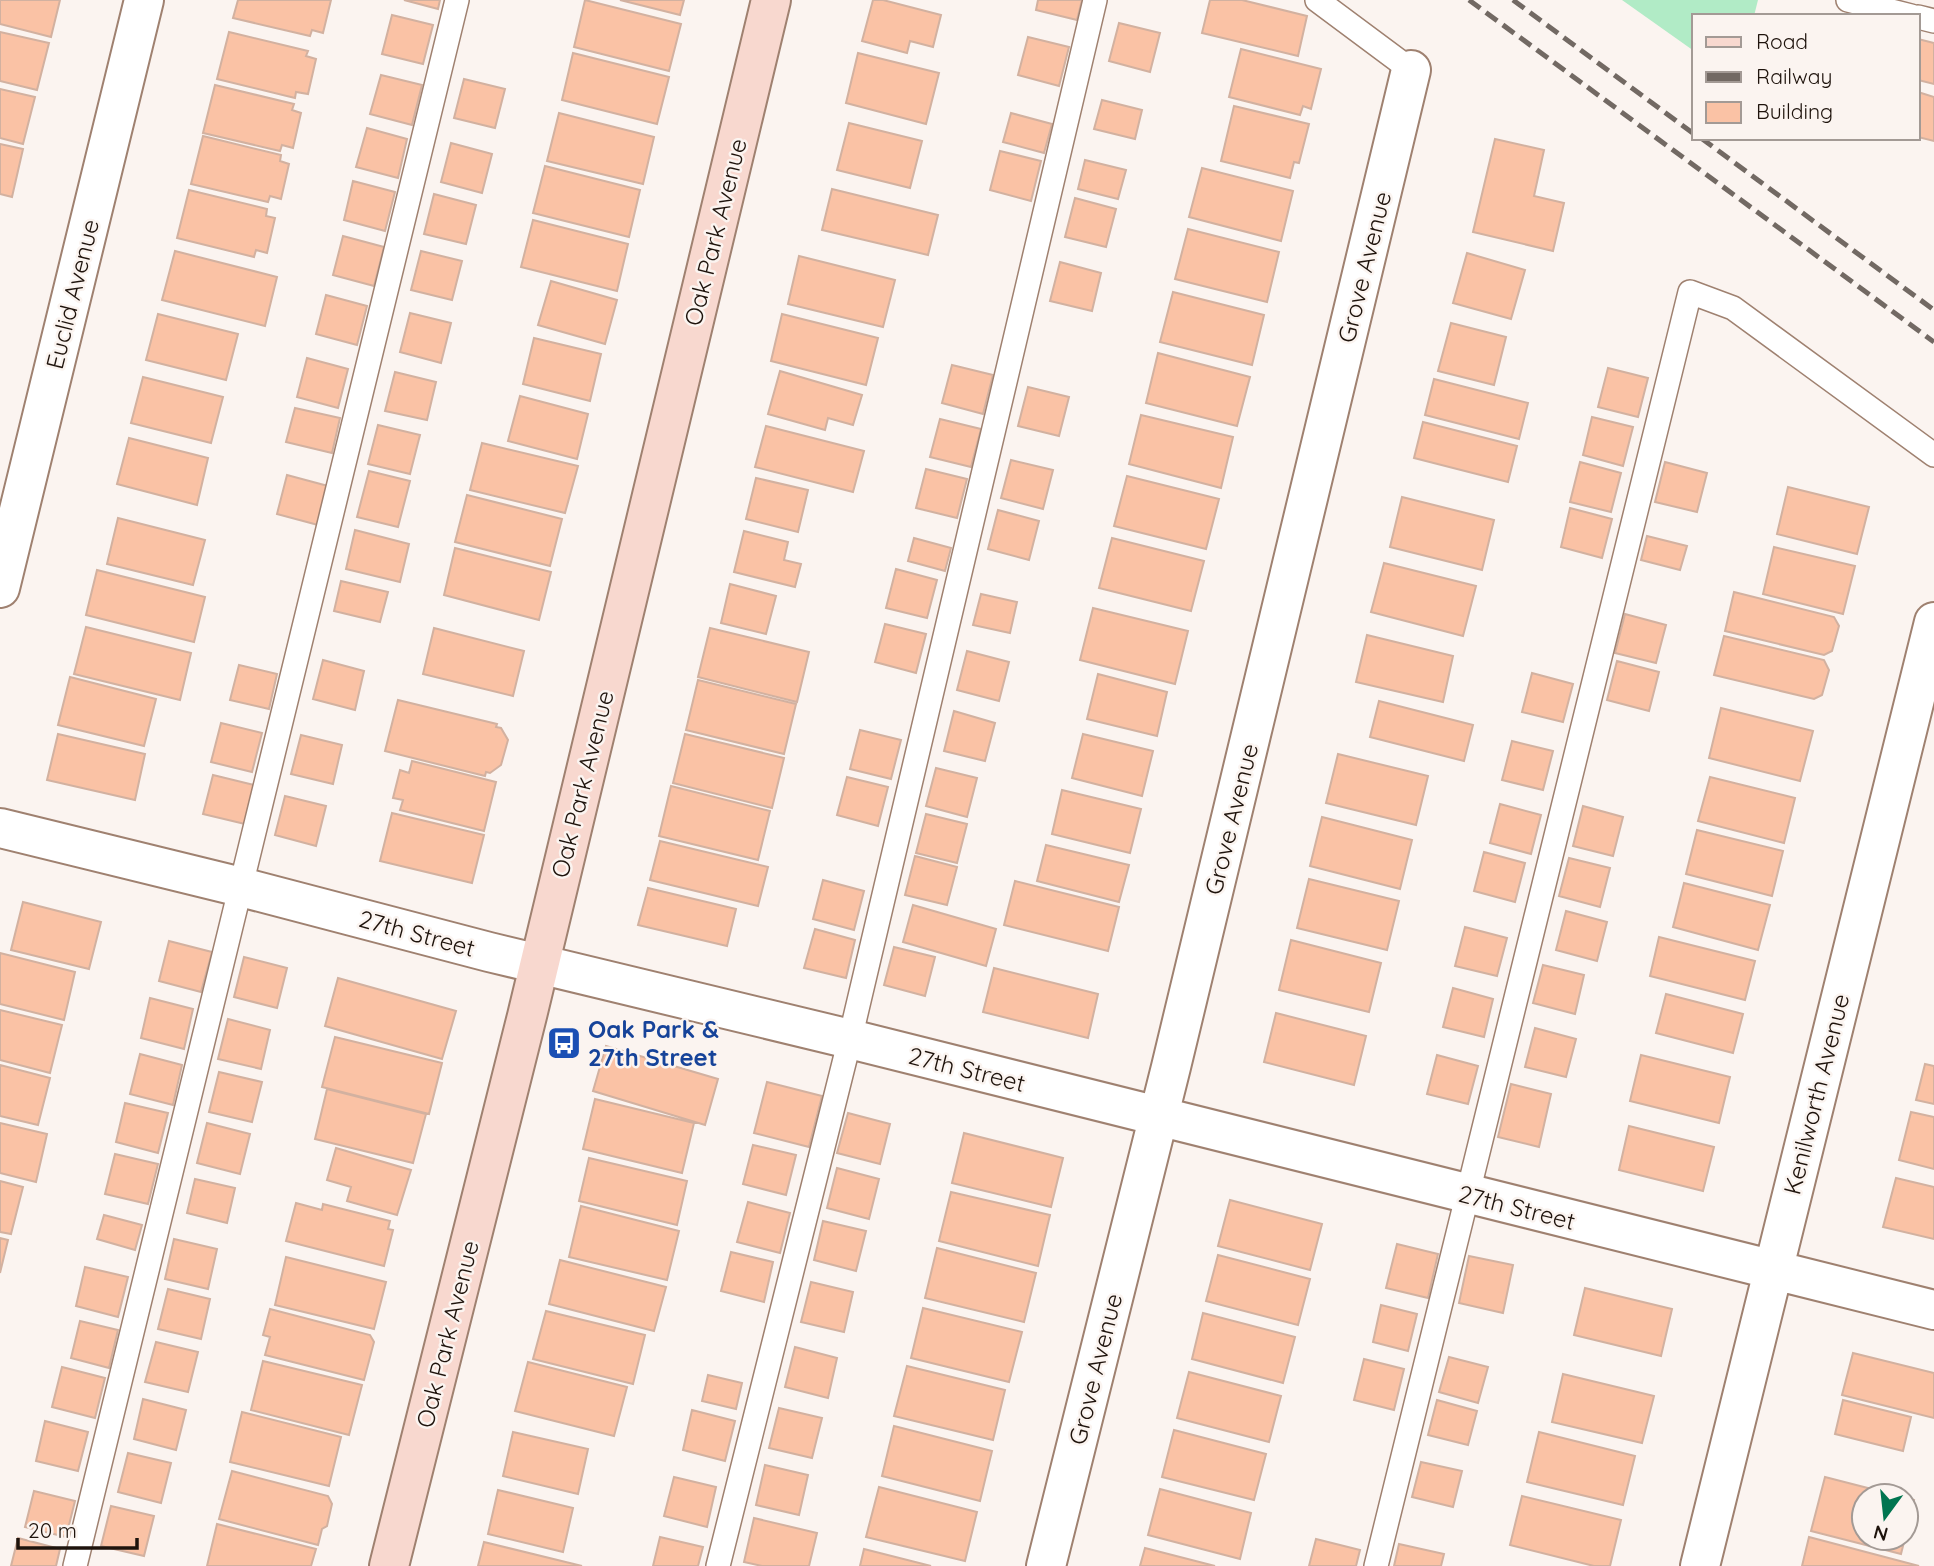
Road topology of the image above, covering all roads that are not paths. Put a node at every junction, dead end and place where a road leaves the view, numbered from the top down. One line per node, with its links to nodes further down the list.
1 (144, 0): 10 (street, Euclid Avenue)
2 (457, 0): 13 (lane)
3 (771, 0): 14 (street, Oak Park Avenue)
4 (1095, 0): 15 (lane)
5 (1317, 0): 8 (lane)
6 (1848, 0): 7 (lane)
7 (1903, 14)
8 (1412, 70): 16 (street, Grove Avenue)
9 (1934, 455): 17 (lane)
10 (0, 588)
11 (1934, 622): 18 (street, Kenilworth Avenue)
12 (0, 828): 13 (street, 27th Street)
13 (241, 887): 14 (street, 27th Street); 20 (lane)
14 (538, 963): 15 (street, 27th Street); 21 (street, Oak Park Avenue)
15 (850, 1040): 16 (street, 27th Street); 22 (lane)
16 (1158, 1116): 17 (street, 27th Street); 23 (street, Grove Avenue)
17 (1467, 1195): 18 (street, 27th Street); 24 (lane)
18 (1772, 1270): 19 (street, 27th Street); 25 (street, Kenilworth Avenue)
19 (1934, 1310)
20 (75, 1566)
21 (388, 1566)
22 (718, 1566)
23 (1046, 1566)
24 (1376, 1566)
25 (1700, 1566)

